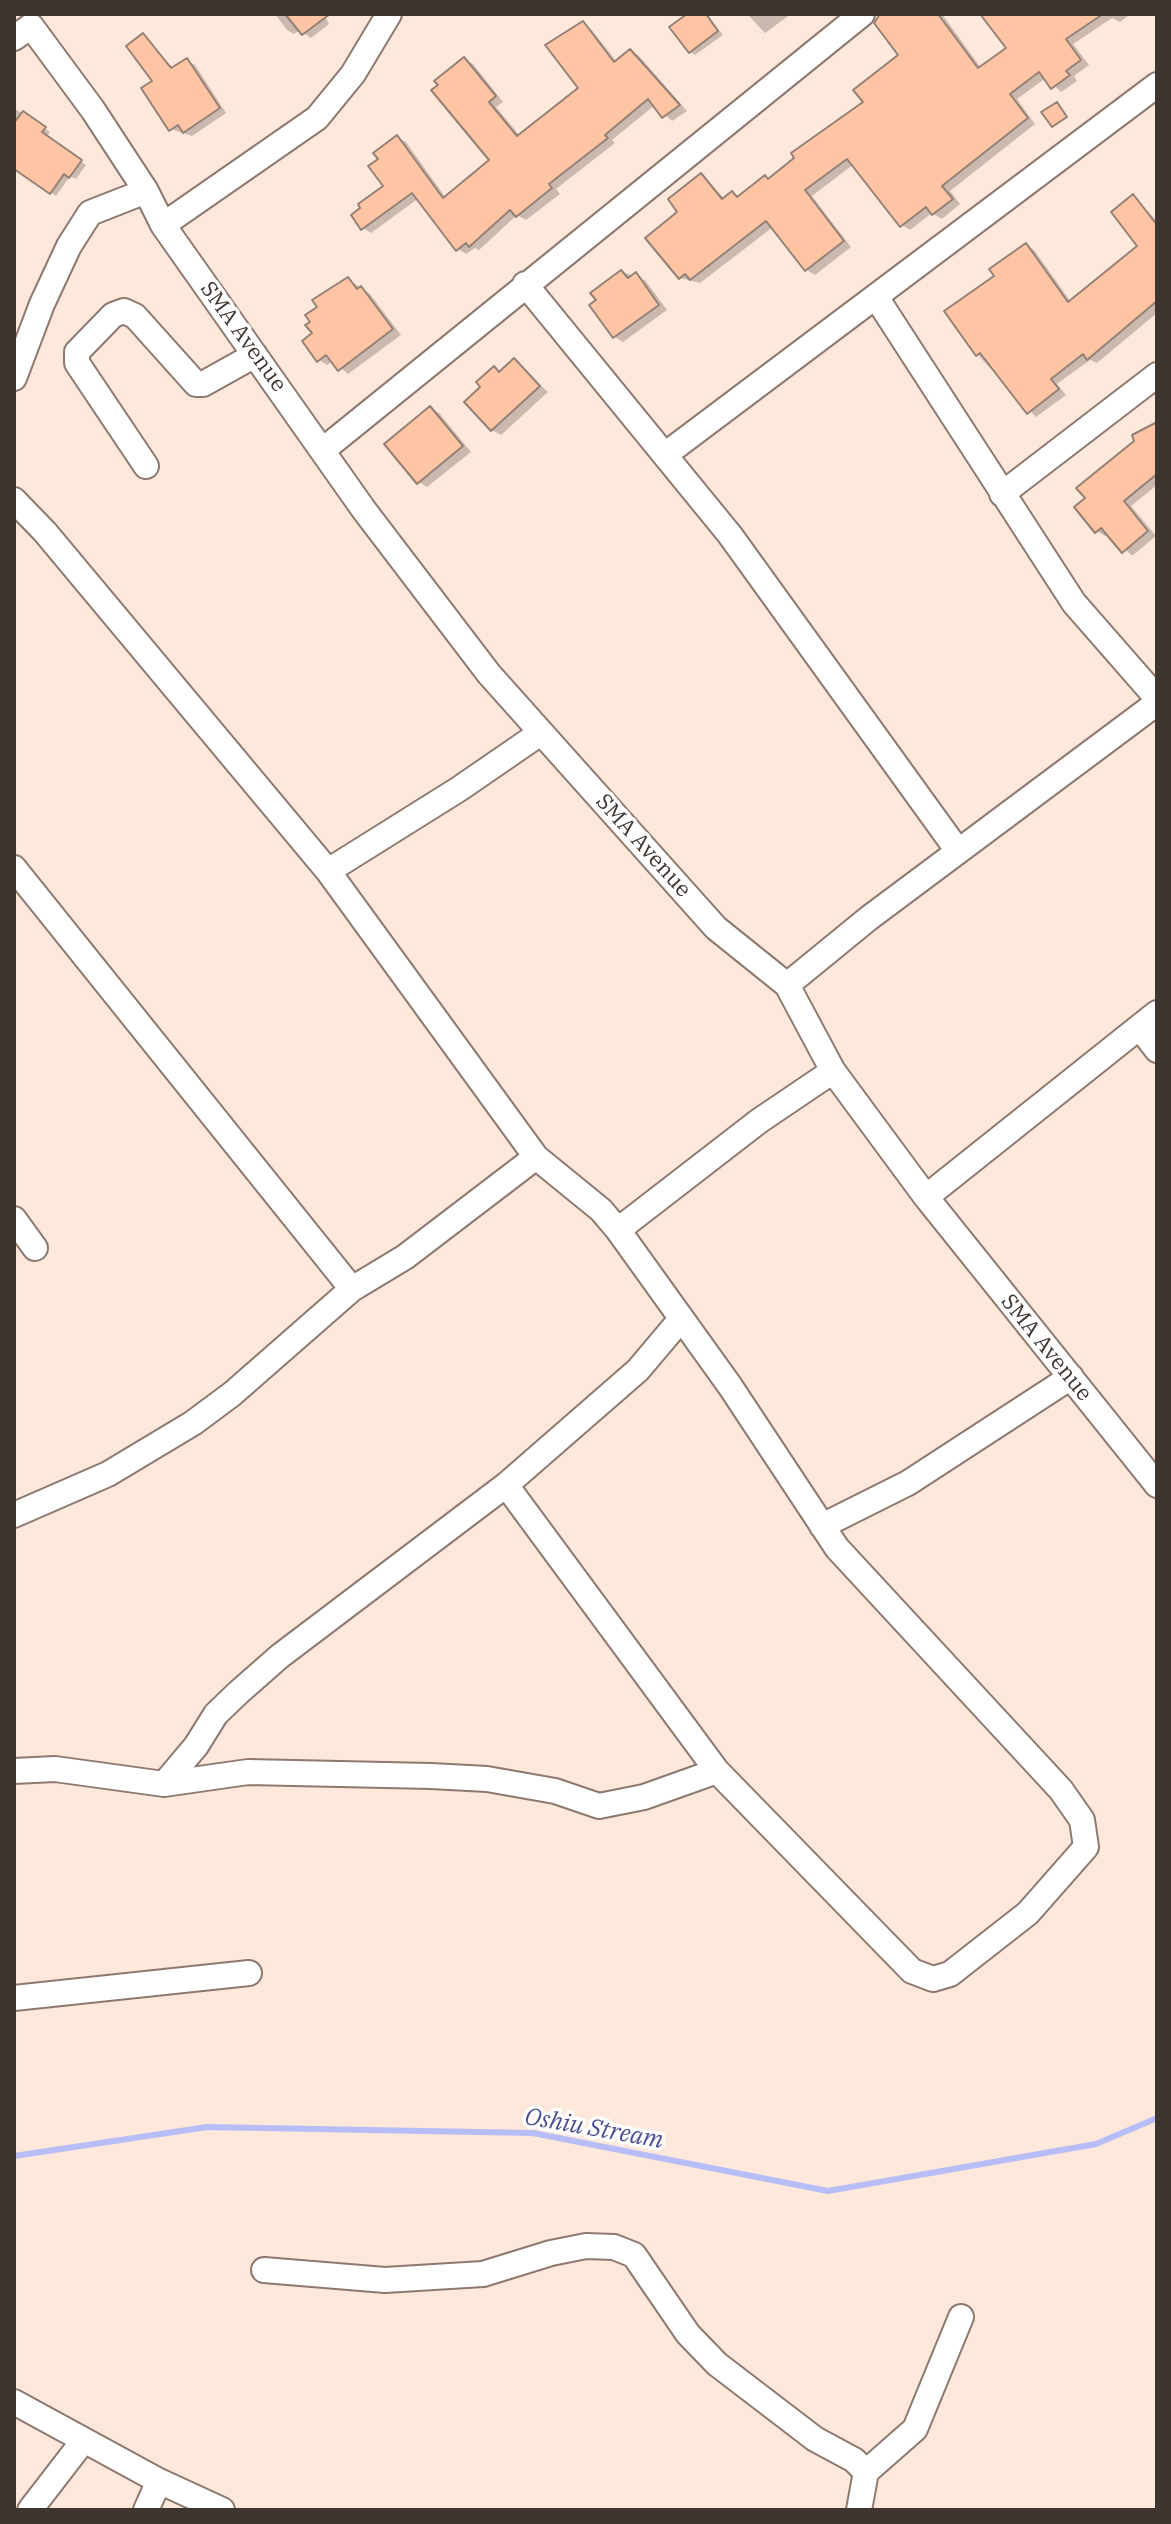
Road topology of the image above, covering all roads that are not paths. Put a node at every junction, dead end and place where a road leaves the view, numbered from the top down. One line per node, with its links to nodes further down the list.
1 (389, 14): 6 (street)
2 (862, 14): 7 (street)
3 (25, 26): 5 (street, SMA Avenue)
4 (1157, 85): 8 (street)
5 (146, 191): 6 (street, SMA Avenue); 11 (street)
6 (163, 225): 9 (street, SMA Avenue)
7 (525, 284): 12 (street); 13 (street)
8 (876, 297): 13 (street); 15 (street)
9 (255, 355): 12 (street, SMA Avenue); 14 (street)
10 (1157, 375): 15 (street)
11 (14, 378)
12 (323, 450): 18 (street, SMA Avenue)
13 (666, 454): 19 (street)
14 (146, 466)
15 (1002, 494): 17 (street)
16 (14, 500): 21 (street)
17 (1157, 700): 19 (street)
18 (539, 734): 21 (street); 22 (street, SMA Avenue)
19 (958, 851): 22 (street)
20 (14, 868): 31 (street)
21 (328, 871): 26 (street)
22 (787, 985): 25 (street, SMA Avenue)
23 (1149, 1021): 24 (street); 27 (street)
24 (1157, 1050)
25 (833, 1071): 27 (street, SMA Avenue); 29 (street)
26 (536, 1157): 29 (street); 31 (street)
27 (926, 1197): 33 (street, SMA Avenue)
28 (14, 1219): 30 (street)
29 (618, 1230): 32 (street)
30 (35, 1248)
31 (352, 1289): 36 (street)
32 (681, 1319): 34 (street); 37 (street)
33 (1071, 1377): 35 (street, SMA Avenue); 37 (street)
34 (506, 1485): 39 (street); 40 (street)
35 (1157, 1485)
36 (14, 1515)
37 (822, 1526): 39 (street)
38 (14, 1771): 40 (street)
39 (717, 1771): 40 (street)
40 (164, 1784)
41 (249, 1973): 42 (street)
42 (14, 1998)
43 (264, 2270): 47 (street)
44 (961, 2317): 47 (street)
45 (14, 2402): 46 (street)
46 (84, 2440): 48 (street); 49 (street)
47 (866, 2472): 52 (street)
48 (159, 2481): 50 (street); 51 (street)
49 (30, 2510)
50 (146, 2510)
51 (222, 2510)
52 (859, 2510)

